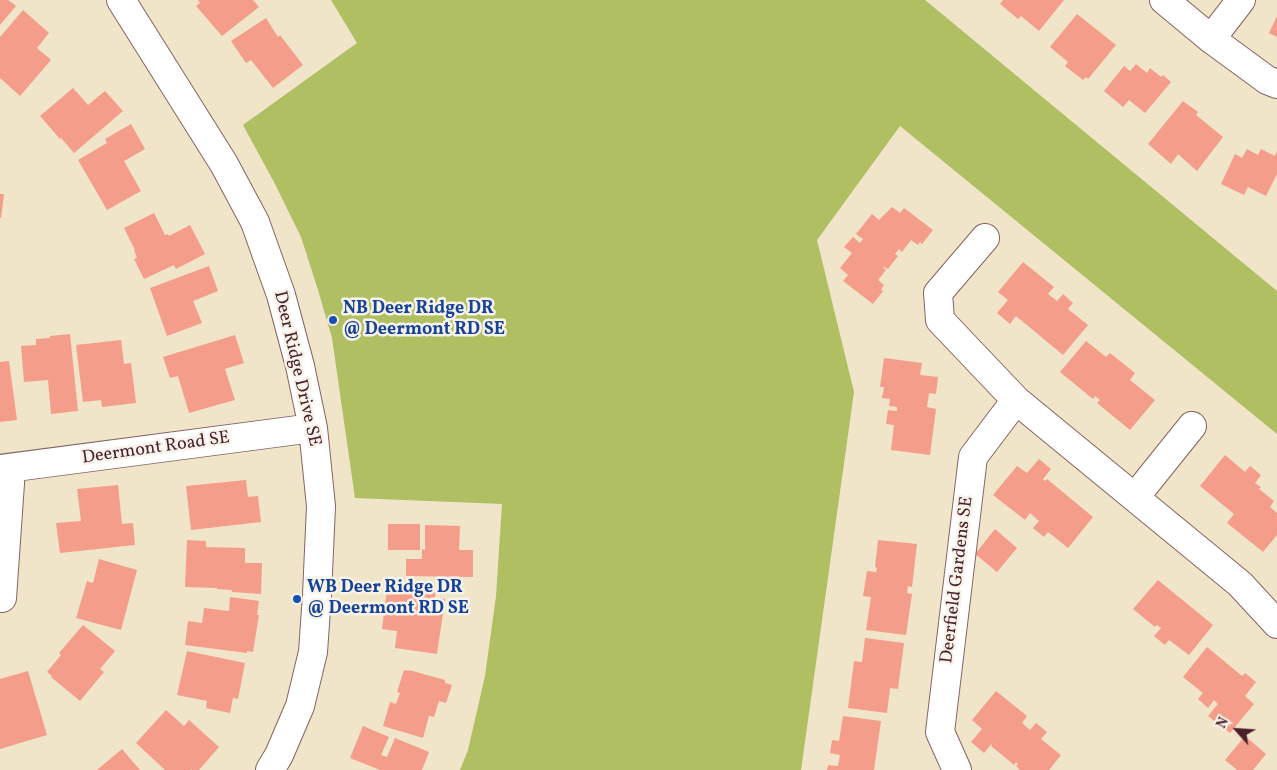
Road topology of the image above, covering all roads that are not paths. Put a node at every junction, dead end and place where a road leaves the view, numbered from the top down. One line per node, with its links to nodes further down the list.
1 (120, 0): 9 (street, Deer Ridge Drive SE)
2 (1164, 0): 4 (street)
3 (1241, 0): 4 (street)
4 (1211, 39): 5 (street)
5 (1277, 84)
6 (985, 238): 7 (street)
7 (1016, 400): 11 (street); 15 (street, Deerfield Gardens SE)
8 (1192, 426): 11 (street)
9 (313, 428): 10 (street, Deermont Road SE); 14 (street, Deer Ridge Drive SE)
10 (5, 469): 12 (street)
11 (1135, 497): 13 (street)
12 (2, 598)
13 (1277, 624)
14 (270, 770)
15 (958, 770)

